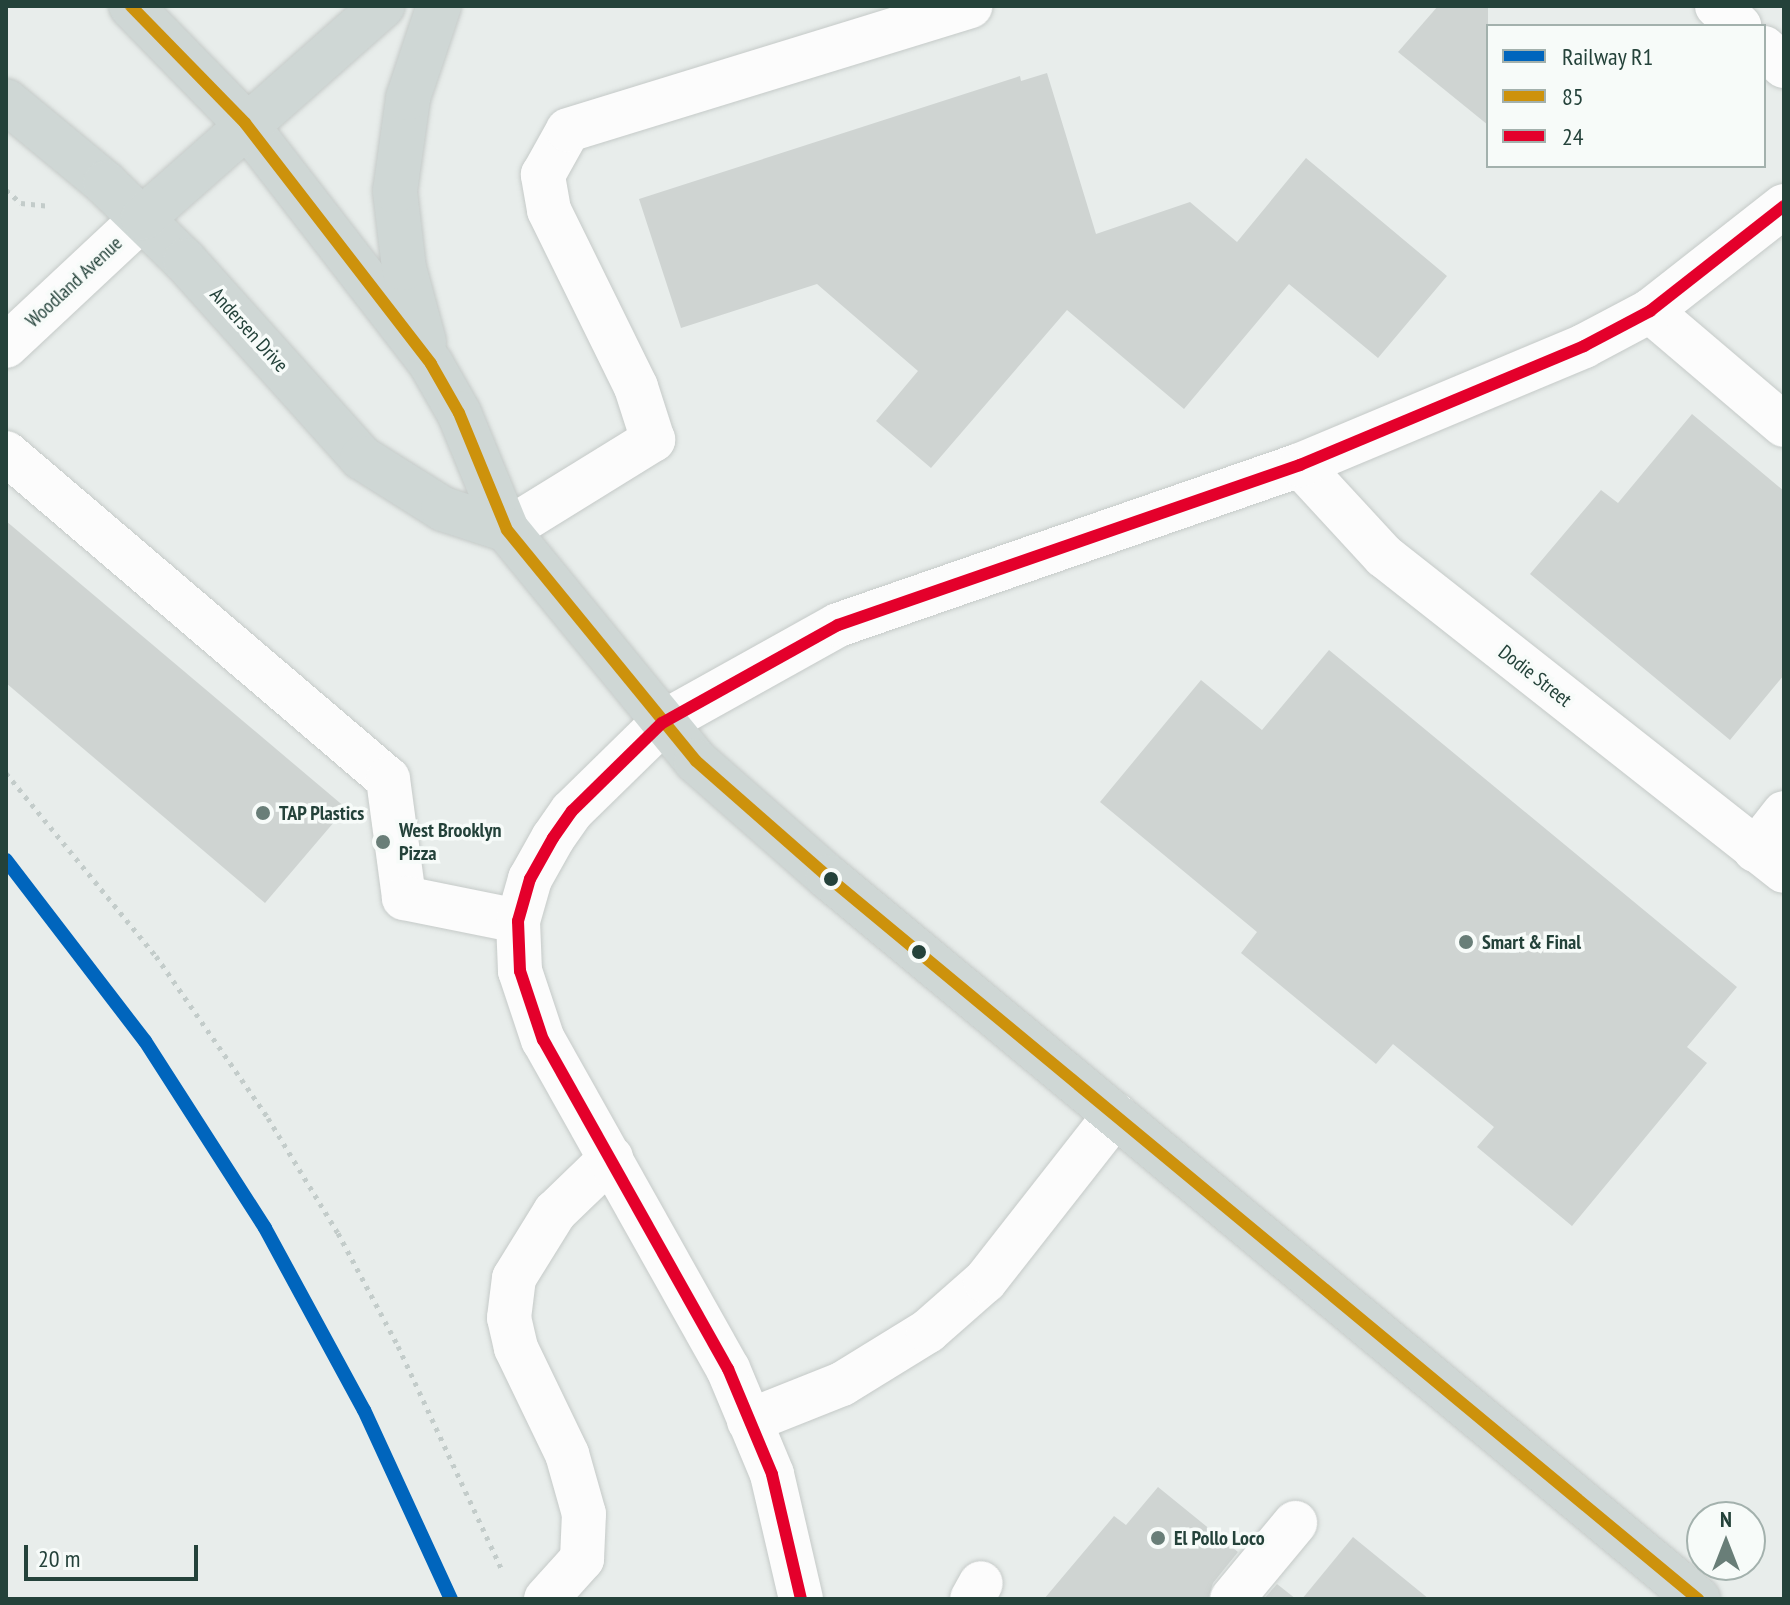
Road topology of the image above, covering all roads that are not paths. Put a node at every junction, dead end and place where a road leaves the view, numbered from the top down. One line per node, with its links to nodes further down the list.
1 (131, 6): 10 (main road)
2 (383, 6): 10 (main road)
3 (439, 6): 15 (main road)
4 (970, 6): 19 (street)
5 (1717, 6): 6 (street)
6 (1737, 24)
7 (1766, 50): 8 (street)
8 (1784, 66)
9 (6, 101): 12 (main road, Andersen Drive)
10 (245, 123): 12 (main road); 15 (main road)
11 (1784, 206): 13 (street)
12 (143, 218): 14 (street, Woodland Avenue); 19 (main road, Andersen Drive)
13 (1650, 311): 16 (street); 18 (street)
14 (6, 346)
15 (431, 364): 19 (main road)
16 (1784, 425)
17 (6, 453): 23 (street)
18 (1300, 465): 20 (street); 22 (street, Dodie Street)
19 (507, 530): 20 (main road)
20 (662, 723): 23 (street); 24 (main road)
21 (1784, 813): 22 (street)
22 (1769, 861)
23 (518, 921): 25 (street)
24 (1115, 1115): 26 (street); 29 (main road)
25 (611, 1158): 26 (street); 28 (street)
26 (749, 1421): 30 (street)
27 (1295, 1523): 31 (street)
28 (528, 1592)
29 (1692, 1597)
30 (801, 1599)
31 (1232, 1599)

